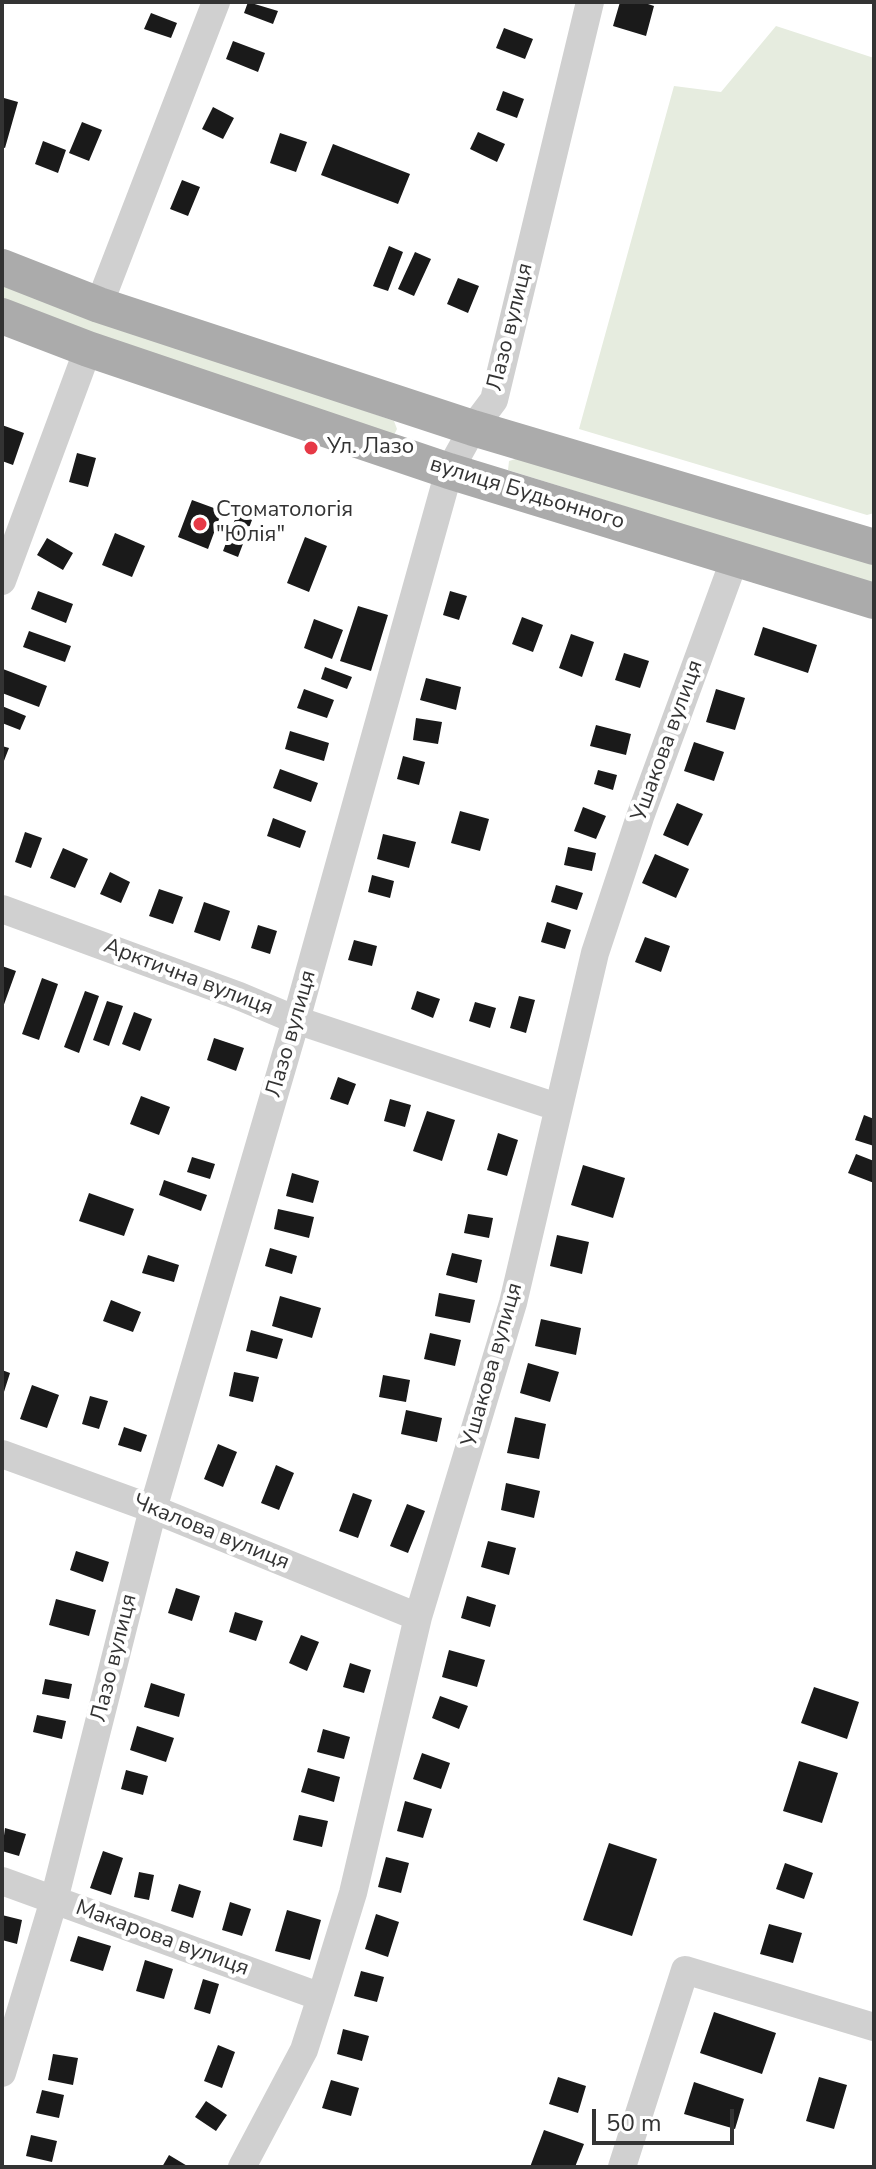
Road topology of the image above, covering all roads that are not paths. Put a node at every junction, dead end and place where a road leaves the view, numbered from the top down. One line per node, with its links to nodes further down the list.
1 (216, 2): 4 (street)
2 (590, 2): 7 (street, Лазо вулиця)
3 (2, 267): 4 (main road)
4 (99, 305): 7 (main road)
5 (2, 316): 6 (main road, вулиця Будьонного)
6 (88, 349): 8 (main road, вулиця Будьонного); 11 (street)
7 (473, 428): 8 (street, Лазо вулиця); 9 (main road)
8 (449, 471): 10 (main road, вулиця Будьонного); 14 (street, Лазо вулиця)
9 (874, 547)
10 (735, 558): 12 (main road, вулиця Будьонного); 15 (street, Ушакова вулиця)
11 (2, 581)
12 (874, 601)
13 (2, 909): 14 (street, Арктична вулиця)
14 (296, 1020): 15 (street, Арктична вулиця); 17 (street, Лазо вулиця)
15 (557, 1107): 18 (street, Ушакова вулиця)
16 (2, 1454): 17 (street, Чкалова вулиця)
17 (153, 1509): 18 (street, Чкалова вулиця); 20 (street, Лазо вулиця)
18 (418, 1617): 21 (street, Ушакова вулиця)
19 (2, 1881): 20 (street, Макарова вулиця)
20 (54, 1900): 21 (street, Макарова вулиця); 23 (street, Лазо вулиця)
21 (321, 1997): 24 (street, Ушакова вулиця)
22 (874, 2027): 25 (street)
23 (2, 2073)
24 (242, 2167)
25 (622, 2167)

